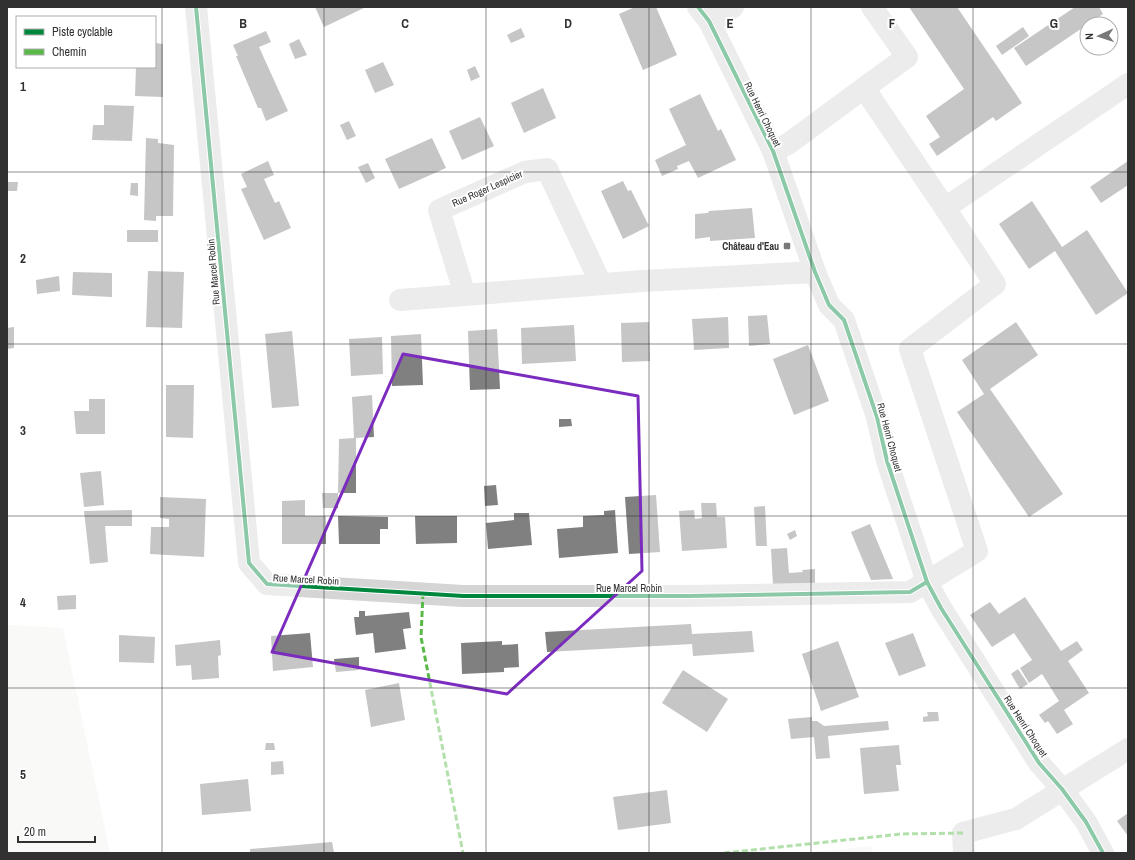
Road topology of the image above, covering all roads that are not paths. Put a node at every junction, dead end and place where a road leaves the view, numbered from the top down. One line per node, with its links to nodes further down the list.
1 (196, 7): 13 (street, Rue Marcel Robin)
2 (732, 7): 4 (street)
3 (872, 7): 6 (street)
4 (703, 14): 7 (street, Rue Henri Choquet)
5 (1128, 84): 8 (street)
6 (864, 88): 7 (street); 8 (street)
7 (773, 151): 9 (street, Rue Henri Choquet)
8 (945, 208): 13 (street, Rue Marcel Robin)
9 (815, 272): 10 (street); 13 (street, Rue Henri Choquet)
10 (601, 284): 11 (street); 11 (street, Rue Roger Lespicier)
11 (465, 295): 12 (street)
12 (400, 300)
13 (927, 582): 15 (street, Rue Henri Choquet)
14 (1128, 749): 15 (street)
15 (1062, 789): 16 (street); 17 (street, Rue Henri Choquet)
16 (964, 853)
17 (1103, 853)

